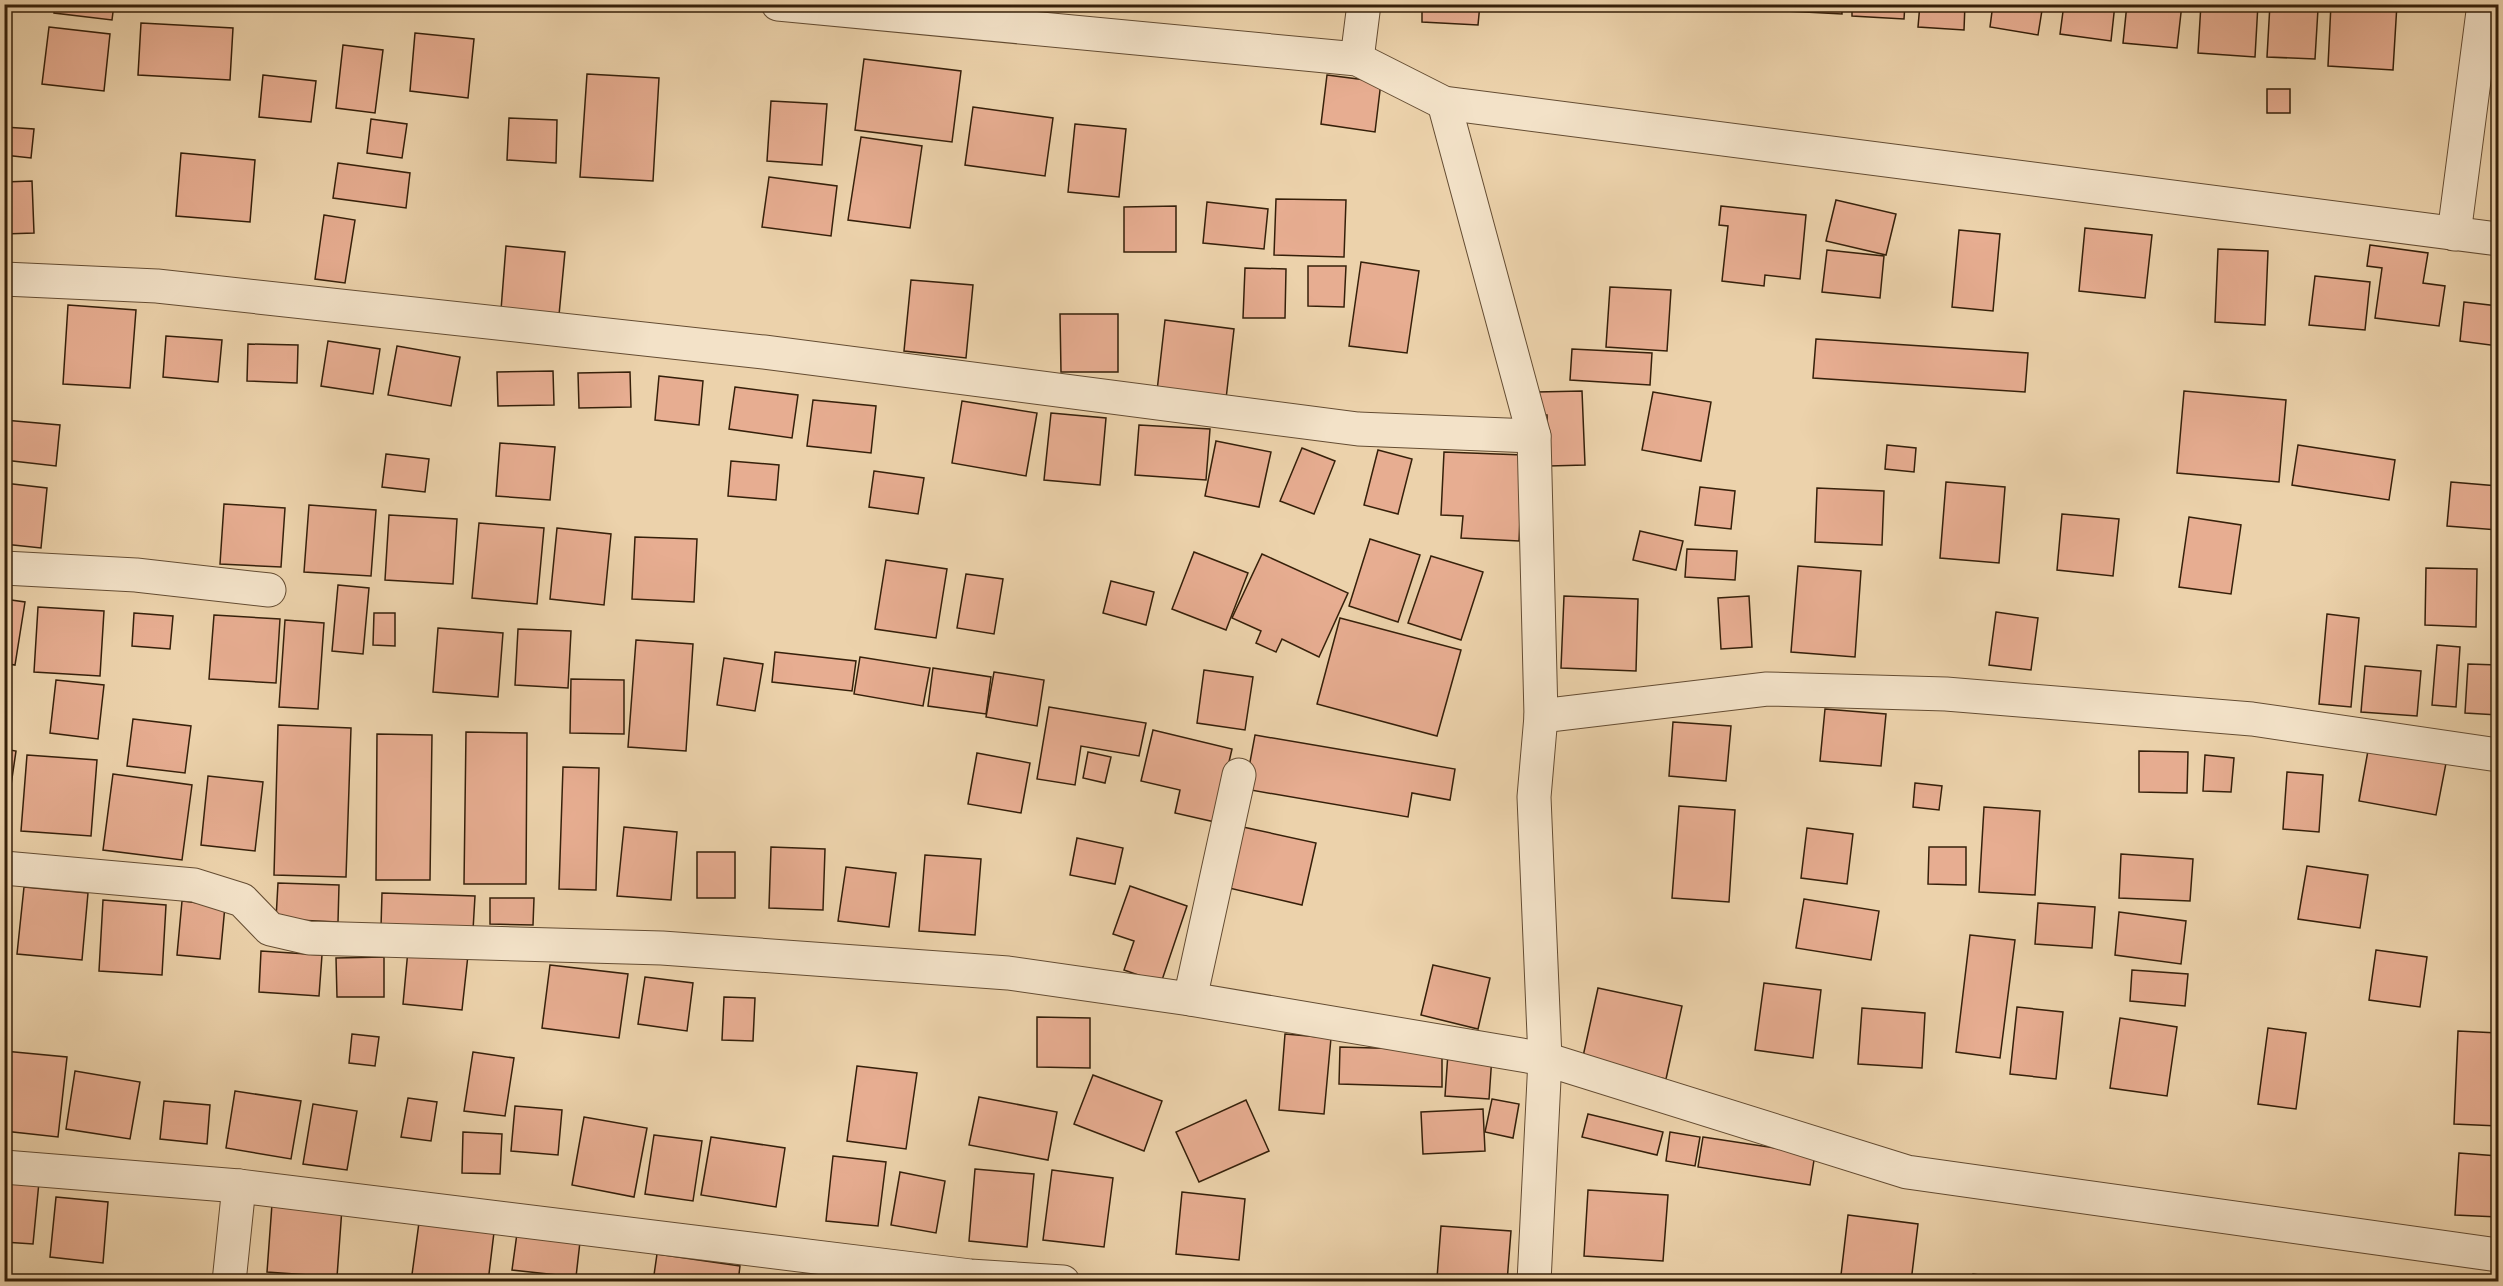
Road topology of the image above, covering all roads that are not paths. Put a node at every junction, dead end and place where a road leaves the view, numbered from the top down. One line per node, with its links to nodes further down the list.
1 (778, 4): 4 (street)
2 (1364, 4): 4 (street)
3 (2484, 4): 6 (street)
4 (1357, 59): 5 (street)
5 (1444, 103): 6 (street); 9 (street)
6 (2454, 234): 7 (street)
7 (2499, 239)
8 (4, 279): 9 (street)
9 (1534, 436): 12 (street)
10 (4, 568): 11 (street)
11 (269, 590)
12 (1541, 716): 13 (street); 17 (street)
13 (2499, 755)
14 (1239, 775): 16 (street)
15 (4, 868): 16 (street)
16 (1190, 999): 17 (street)
17 (1545, 1059): 20 (street); 23 (street)
18 (4, 1167): 19 (street)
19 (239, 1186): 21 (street); 22 (street)
20 (2499, 1255)
21 (229, 1281)
22 (1063, 1281)
23 (1534, 1281)

